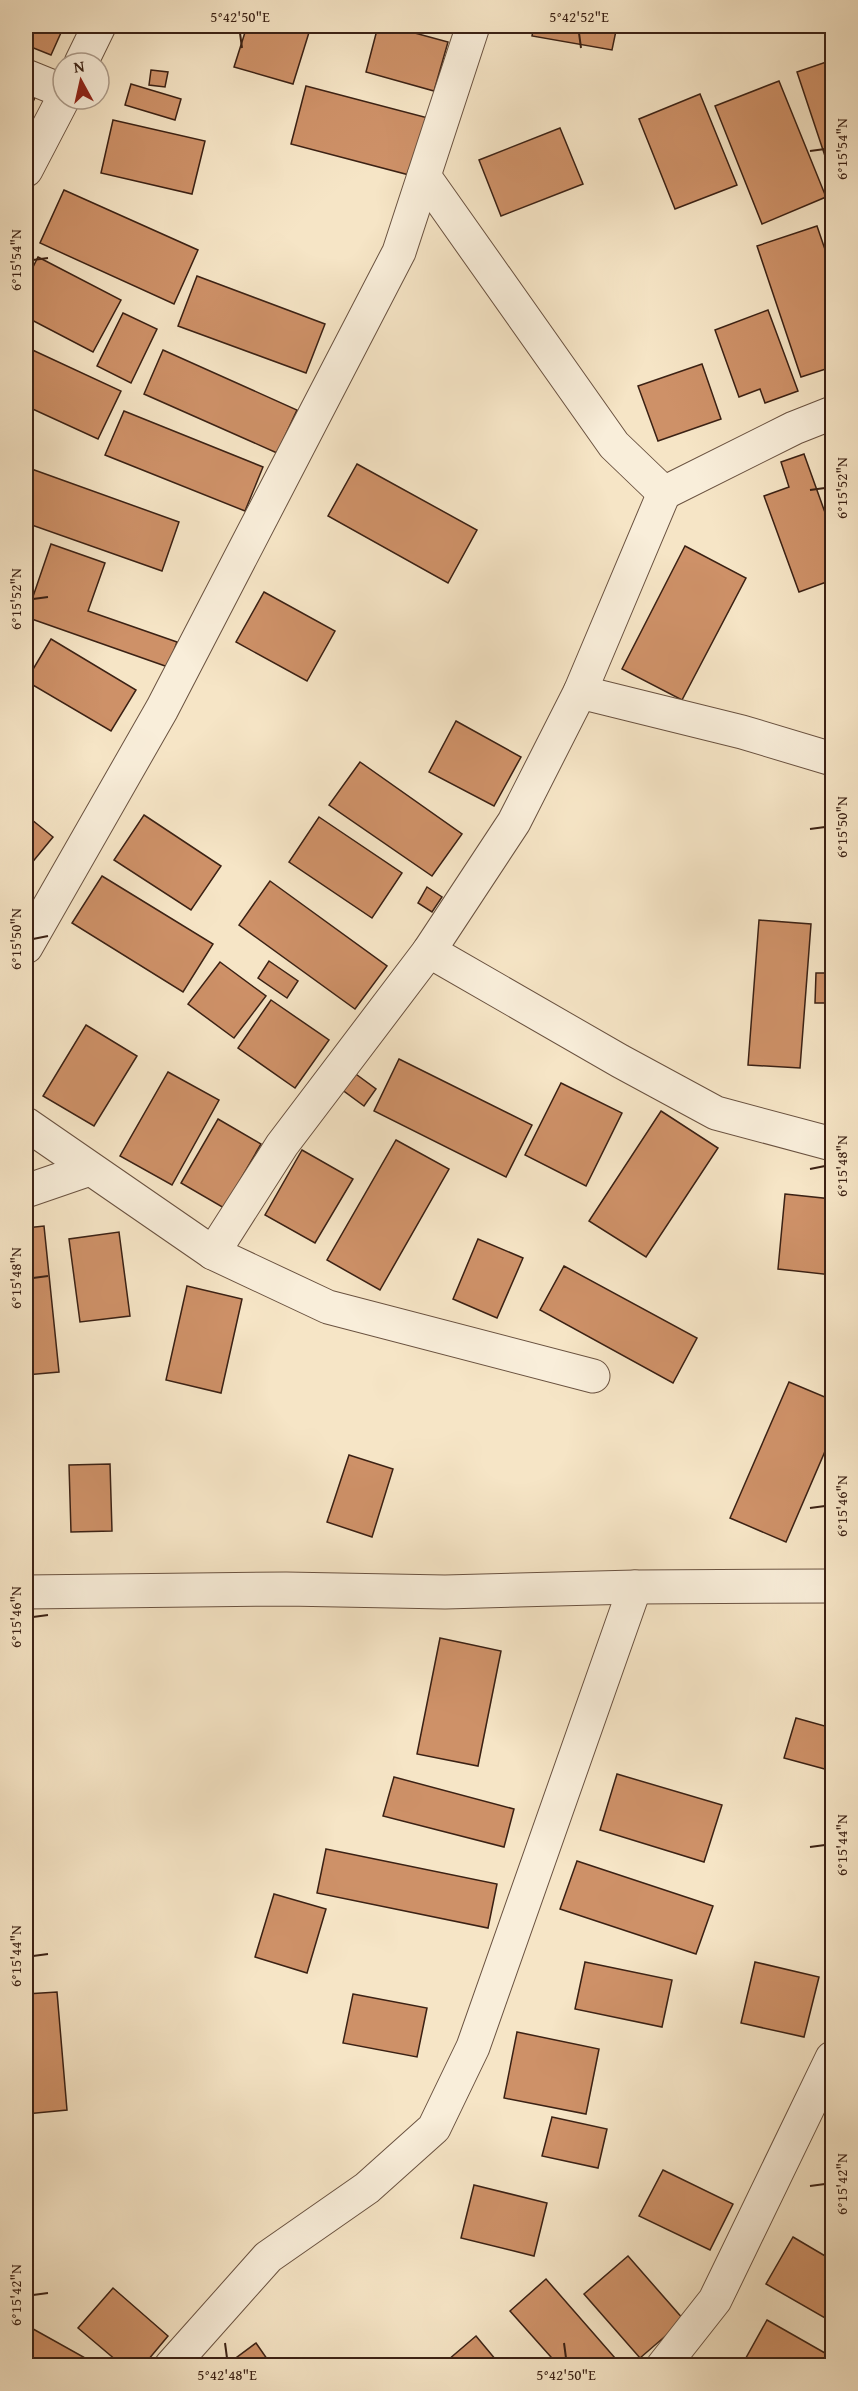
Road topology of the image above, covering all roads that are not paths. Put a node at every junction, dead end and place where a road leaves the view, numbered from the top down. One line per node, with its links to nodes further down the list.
1 (99, 26): 3 (street)
2 (473, 26): 8 (street)
3 (87, 51)
4 (26, 76): 5 (street)
5 (51, 86)
6 (57, 111): 7 (street)
7 (26, 170)
8 (424, 176): 10 (street); 13 (street)
9 (832, 413): 10 (street)
10 (664, 493): 11 (street)
11 (580, 692): 12 (street); 14 (street)
12 (832, 759)
13 (26, 947)
14 (429, 951): 16 (street); 19 (street)
15 (26, 1124): 17 (street)
16 (832, 1144)
17 (90, 1169): 18 (street); 19 (street)
18 (26, 1191)
19 (213, 1253): 20 (street)
20 (593, 1376)
21 (832, 1586): 22 (street)
22 (635, 1587): 23 (street); 25 (street)
23 (26, 1592)
24 (832, 2058): 26 (street)
25 (171, 2366)
26 (663, 2366)

